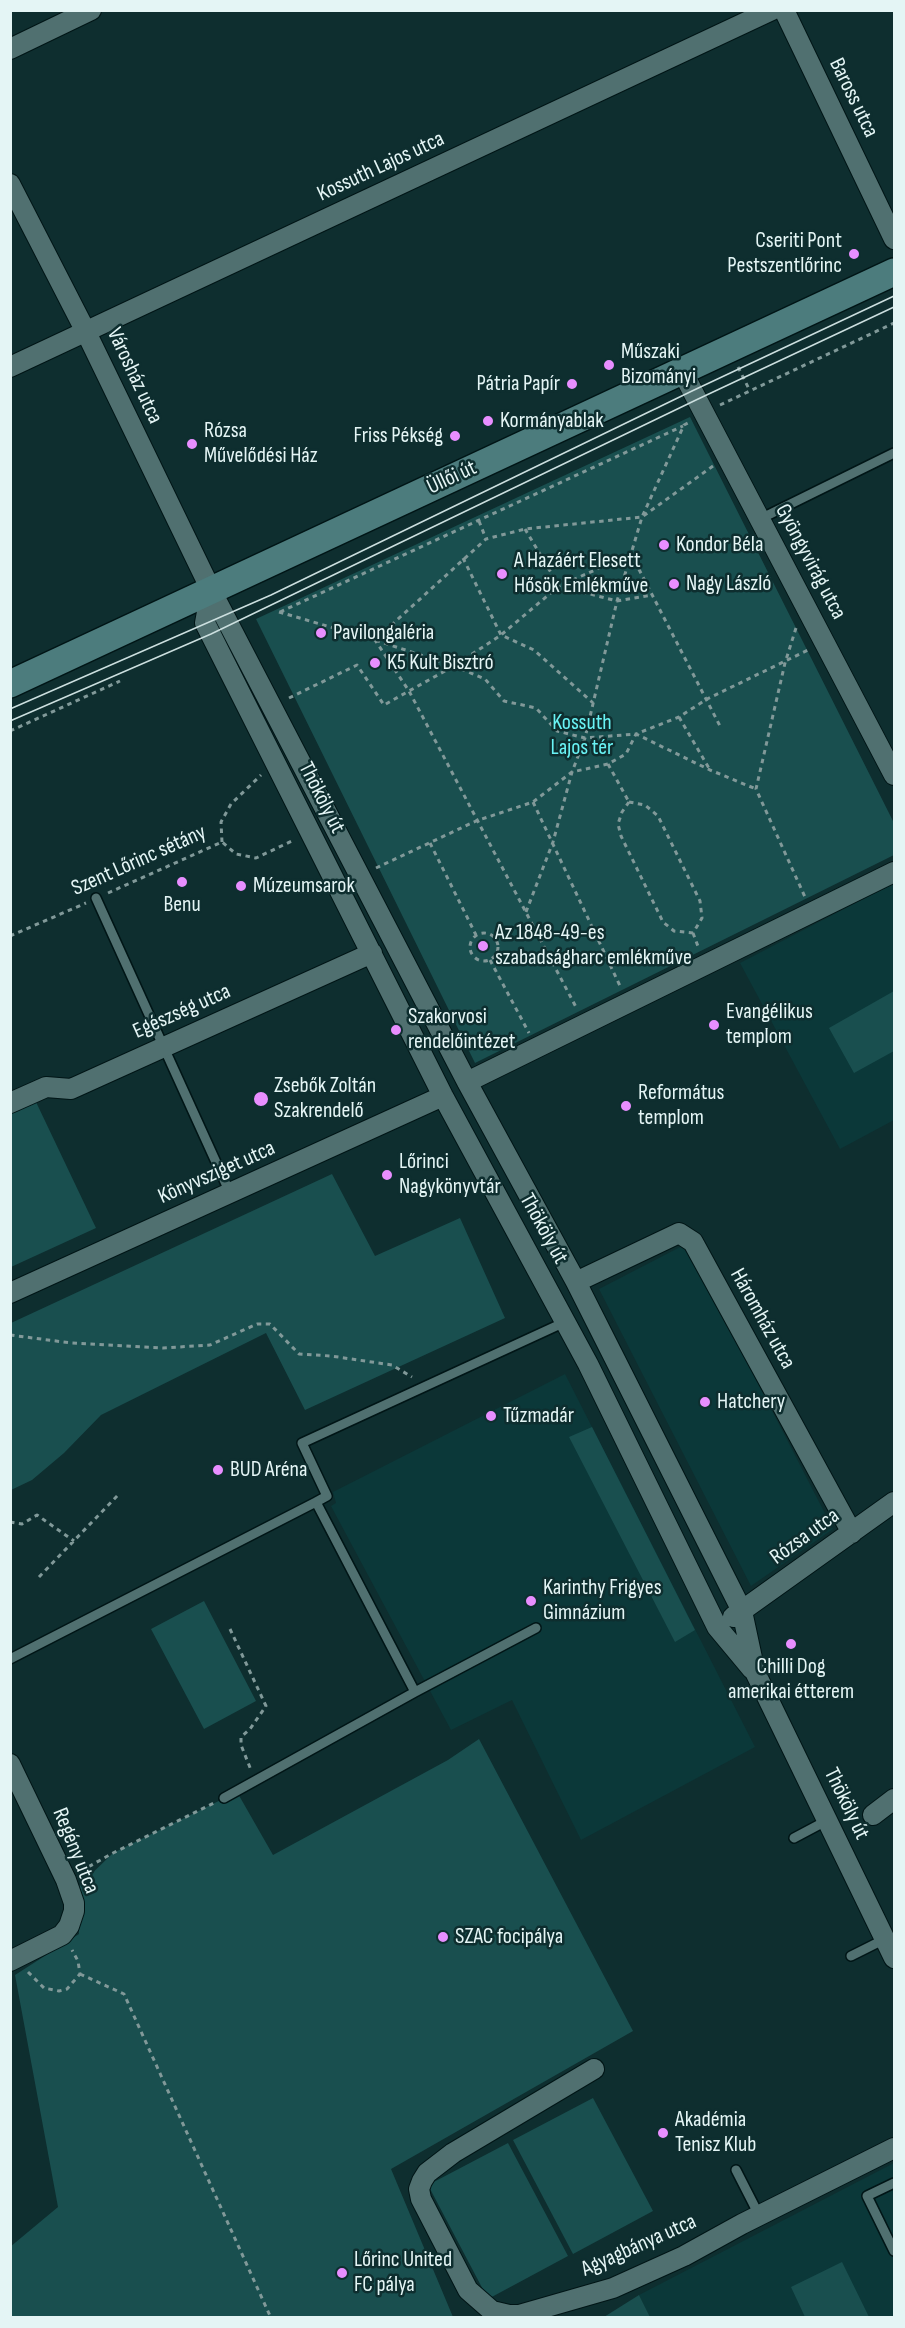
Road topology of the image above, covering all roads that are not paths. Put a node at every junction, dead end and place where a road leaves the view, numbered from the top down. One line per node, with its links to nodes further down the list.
1 (91, 10): 4 (street)
2 (772, 10): 8 (street, Kossuth Lajos utca)
3 (784, 10): 6 (street, Baross utca)
4 (10, 49)
5 (10, 184): 8 (street, Városház utca)
6 (894, 240)
7 (894, 272): 10 (main road, Üllői út)
8 (86, 332): 9 (street, Kossuth Lajos utca); 13 (street, Városház utca)
9 (10, 367)
10 (682, 371): 12 (street, Gyöngyvirág utca); 13 (main road, Üllői út)
11 (894, 453): 12 (lane)
12 (760, 519): 17 (street, Gyöngyvirág utca)
13 (211, 590): 14 (main road, Üllői út); 15 (street, Thököly út); 16 (street, Thököly út)
14 (10, 684)
15 (276, 712): 16 (street); 22 (street, Thököly út)
16 (258, 728): 20 (street, Thököly út)
17 (894, 775)
18 (894, 872): 22 (street)
19 (96, 898): 21 (lane)
20 (372, 953): 21 (street, Egészség utca); 23 (street, Thököly út)
21 (163, 1046): 24 (street, Egészség utca); 25 (lane)
22 (467, 1082): 26 (street, Thököly út)
23 (443, 1096): 25 (street, Könyvsziget utca); 28 (street, Thököly út)
24 (10, 1103)
25 (230, 1193): 27 (street, Könyvsziget utca)
26 (576, 1282): 31 (street, Háromház utca); 32 (street, Thököly út)
27 (10, 1293)
28 (565, 1322): 29 (lane); 33 (street, Thököly út)
29 (316, 1502): 35 (lane); 37 (lane)
30 (894, 1502): 31 (street, Rózsa utca)
31 (852, 1533): 32 (street, Rózsa utca)
32 (742, 1611): 33 (street); 36 (street, Thököly út)
33 (717, 1627): 36 (street, Thököly út)
34 (536, 1628): 37 (lane)
35 (10, 1659)
36 (755, 1672): 42 (street, Thököly út)
37 (415, 1692): 39 (lane)
38 (10, 1764): 47 (street, Regény utca)
39 (224, 1798)
40 (894, 1799): 41 (street)
41 (873, 1815)
42 (826, 1821): 43 (lane); 44 (street, Thököly út)
43 (794, 1838)
44 (885, 1939): 45 (lane); 46 (street, Thököly út)
45 (851, 1956)
46 (894, 1958)
47 (14, 1960)
48 (594, 2069): 52 (street, Agyagbánya utca)
49 (894, 2148): 52 (street, Agyagbánya utca)
50 (736, 2170): 52 (lane)
51 (894, 2183): 53 (lane)
52 (759, 2215)
53 (894, 2251)

